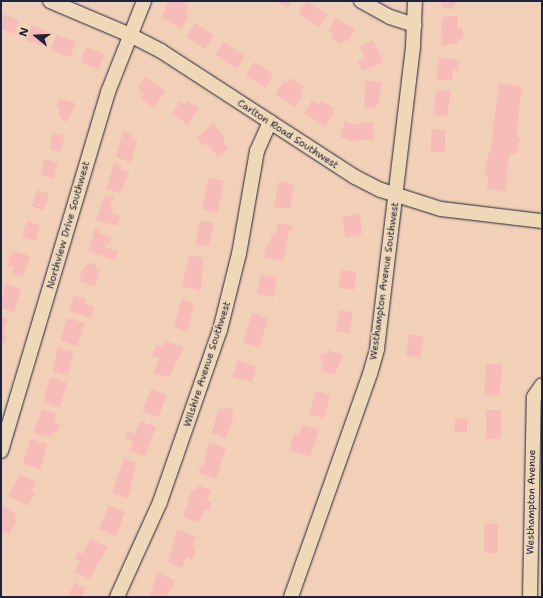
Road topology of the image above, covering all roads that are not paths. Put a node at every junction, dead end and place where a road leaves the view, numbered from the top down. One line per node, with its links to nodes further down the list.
1 (50, 1): 6 (street, Carlton Road Southwest)
2 (144, 1): 6 (street, Northview Drive Southwest)
3 (361, 1): 5 (street)
4 (415, 1): 5 (street, Westhampton Avenue Southwest)
5 (415, 25): 8 (street, Westhampton Avenue Southwest)
6 (130, 35): 7 (street, Carlton Road Southwest); 11 (street, Northview Drive Southwest)
7 (270, 122): 8 (street, Carlton Road Southwest); 12 (street, Wilshire Avenue Southwest)
8 (396, 196): 9 (street, Carlton Road Southwest); 13 (street, Westhampton Avenue Southwest)
9 (542, 221)
10 (542, 386): 14 (street, Westhampton Avenue)
11 (1, 451)
12 (117, 597)
13 (291, 597)
14 (530, 597)

